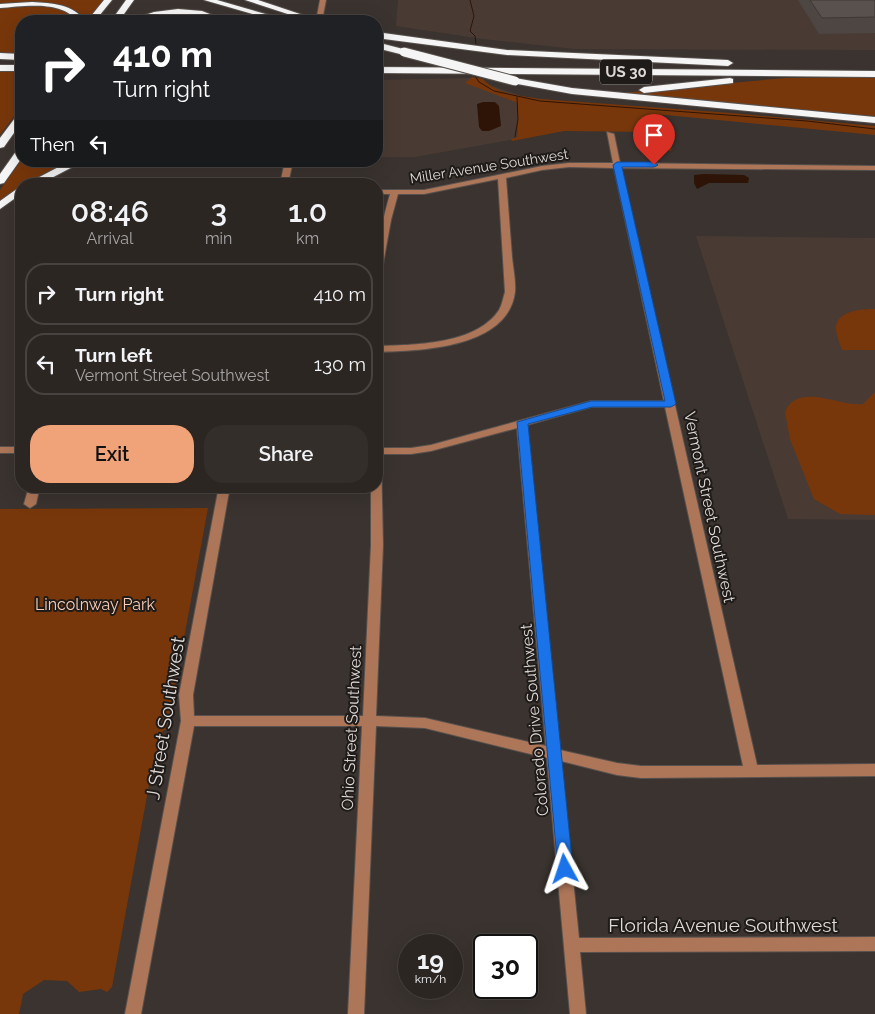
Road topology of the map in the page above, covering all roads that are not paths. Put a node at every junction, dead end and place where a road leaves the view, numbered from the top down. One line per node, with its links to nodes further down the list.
1 (108, 0): 8 (highway)
2 (130, 0): 9 (highway)
3 (208, 0): 12 (highway)
4 (249, 0): 13 (highway)
5 (323, 0): 14 (street)
6 (0, 6): 7 (highway)
7 (76, 15)
8 (97, 15)
9 (119, 15)
10 (161, 15): 11 (highway)
11 (205, 15)
12 (264, 15)
13 (294, 15)
14 (319, 15)
15 (383, 36): 20 (highway)
16 (383, 47): 27 (highway, bridge)
17 (0, 57): 18 (highway)
18 (15, 58)
19 (383, 61): 20 (highway, US 30)
20 (729, 63): 21 (highway, US 30)
21 (846, 64)
22 (0, 68): 23 (highway)
23 (15, 68)
24 (383, 70): 27 (highway, US 30)
25 (383, 74): 27 (highway)
26 (875, 74): 27 (highway, US 30); 28 (highway)
27 (513, 76): 28 (highway)
28 (560, 88): 29 (highway)
29 (875, 120)
30 (15, 124): 32 (highway)
31 (610, 134): 34 (street, Vermont Street Southwest)
32 (0, 144)
33 (15, 160): 39 (highway)
34 (617, 165): 36 (street, Miller Avenue Southwest); 37 (street, Miller Avenue Southwest); 46 (street, Vermont Street Southwest)
35 (66, 167): 38 (highway)
36 (875, 168)
37 (502, 176): 41 (street, Miller Avenue Southwest); 45 (street)
38 (43, 178)
39 (0, 181)
40 (383, 192): 41 (street, Miller Avenue Southwest)
41 (395, 192): 44 (street)
42 (15, 194): 43 (highway)
43 (0, 206)
44 (383, 243)
45 (383, 349)
46 (671, 404): 47 (street); 58 (street, Vermont Street Southwest)
47 (522, 422): 48 (street); 57 (street, Colorado Drive Southwest)
48 (383, 449)
49 (0, 450): 50 (street)
50 (15, 450)
51 (33, 493): 54 (street)
52 (224, 493): 55 (street, J Street Southwest)
53 (377, 493): 56 (street, Ohio Street Southwest)
54 (30, 504)
55 (188, 721): 56 (street); 62 (street, J Street Southwest)
56 (368, 721): 57 (street); 63 (street, Ohio Street Southwest)
57 (555, 754): 58 (street); 61 (street, Colorado Drive Southwest)
58 (751, 770): 59 (street)
59 (875, 770)
60 (875, 944): 61 (street, Florida Avenue Southwest)
61 (572, 945): 64 (street, Colorado Drive Southwest)
62 (133, 1014)
63 (356, 1014)
64 (578, 1014)

